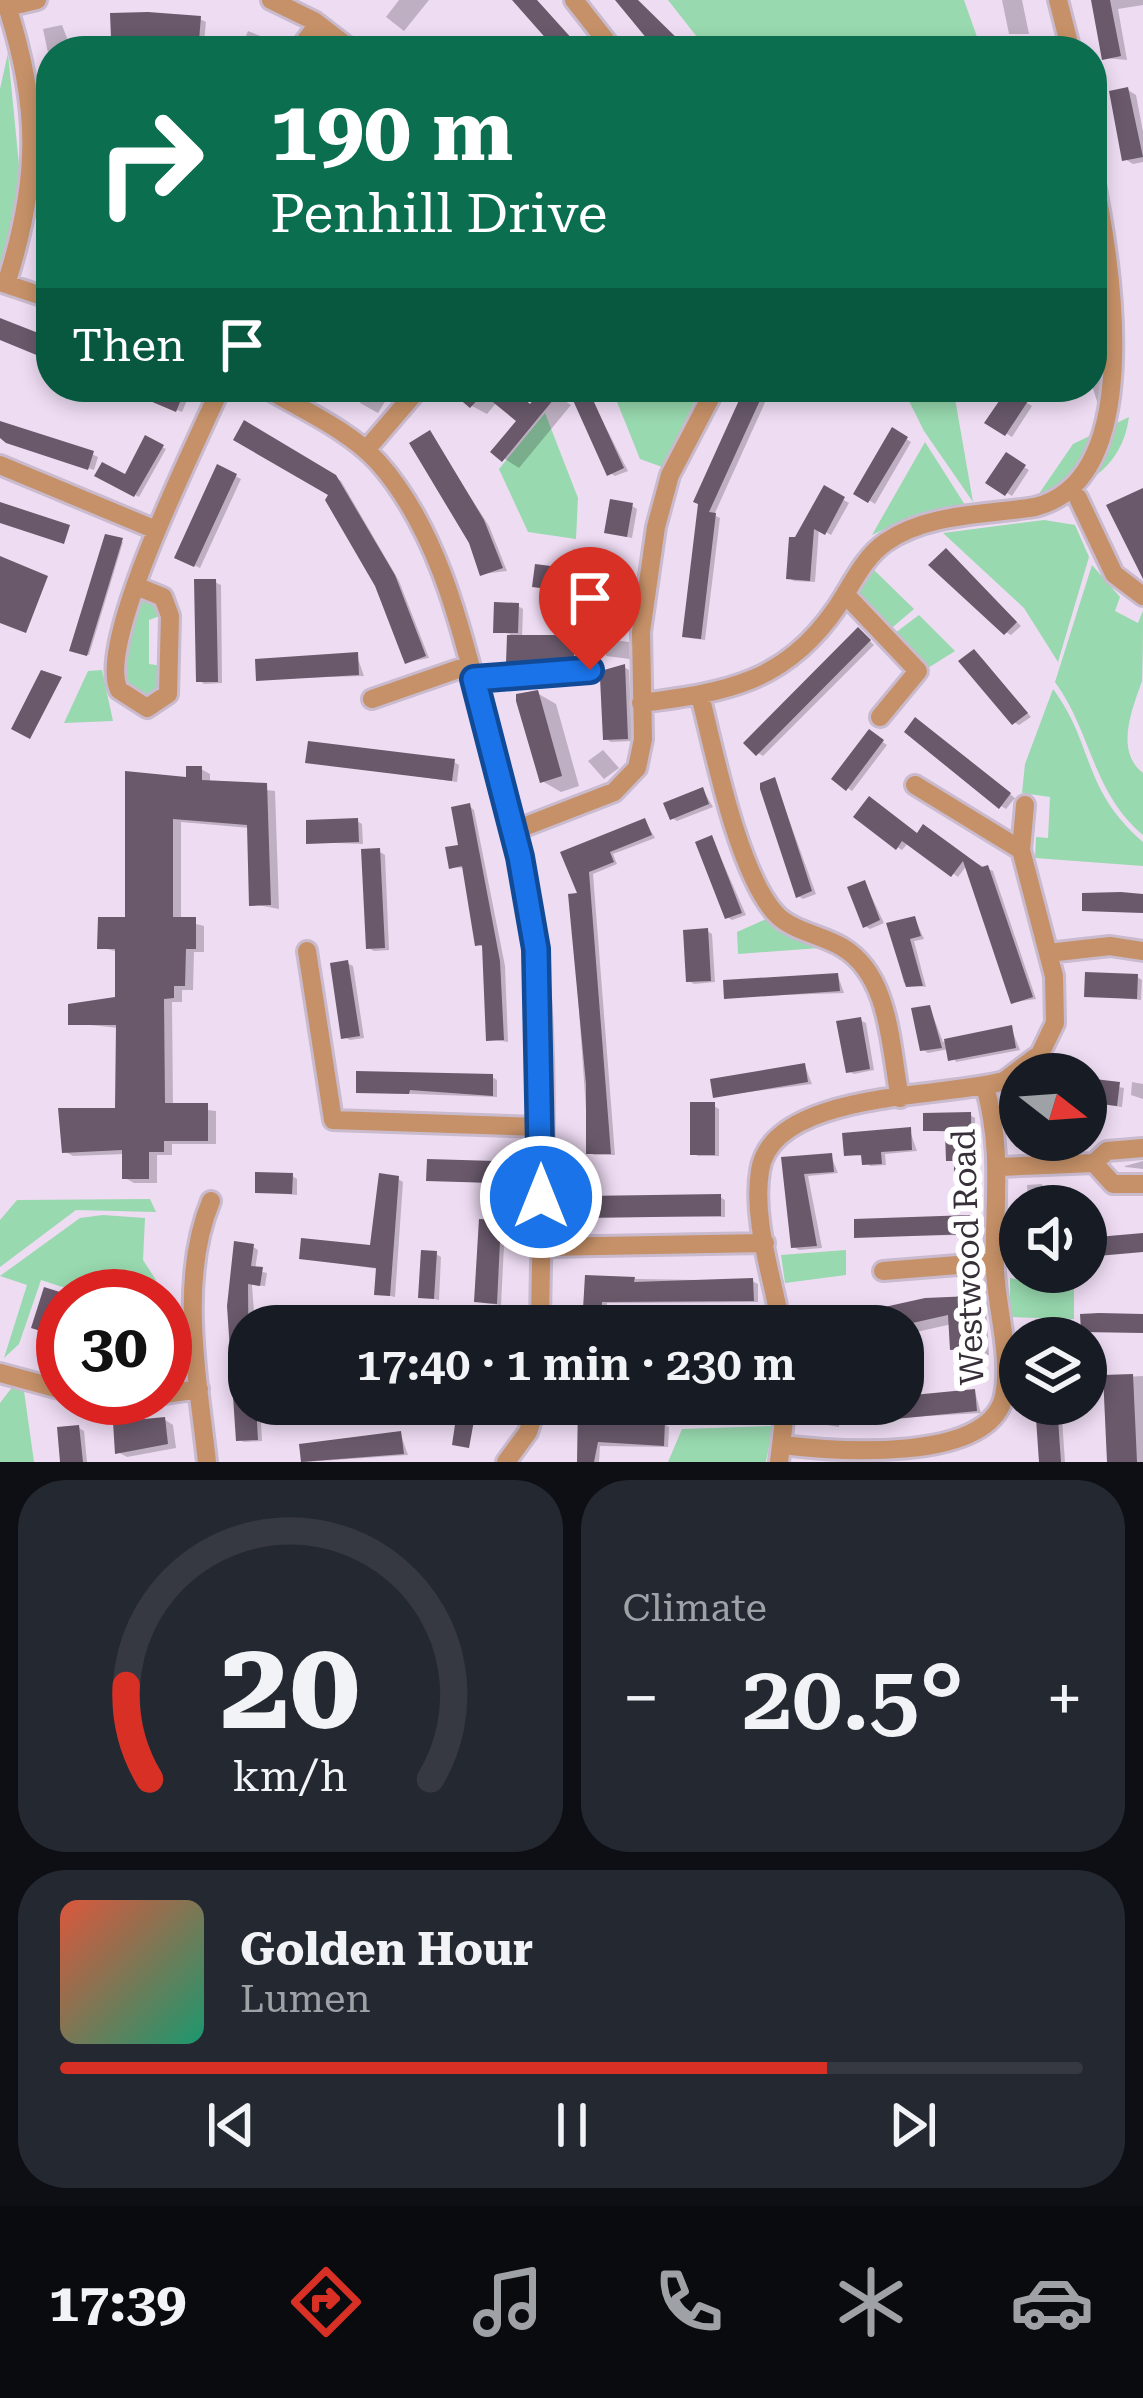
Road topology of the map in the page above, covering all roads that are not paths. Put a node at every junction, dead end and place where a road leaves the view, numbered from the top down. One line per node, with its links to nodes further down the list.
1 (37, 0): 5 (street)
2 (271, 0): 6 (street)
3 (574, 0): 9 (street)
4 (1058, 0): 10 (street)
5 (6, 3): 12 (street)
6 (318, 24): 7 (street); 8 (street)
7 (309, 36)
8 (334, 36)
9 (602, 36)
10 (1067, 36)
11 (1107, 220): 14 (street)
12 (3, 283): 13 (street)
13 (36, 294)
14 (1133, 353)
15 (214, 402): 23 (street)
16 (288, 402): 19 (street)
17 (408, 402): 19 (street)
18 (708, 402): 31 (street)
19 (366, 450): 28 (street)
20 (0, 465): 23 (street)
21 (1107, 475): 22 (street)
22 (1078, 498): 25 (street); 26 (street)
23 (156, 530): 24 (street)
24 (136, 586): 24 (street)
25 (845, 594): 29 (street); 32 (street)
26 (1143, 596)
27 (590, 670): 28 (street)
28 (472, 672): 30 (street); 35 (street)
29 (700, 695): 31 (street); 41 (street)
30 (372, 699)
31 (641, 704): 35 (street)
32 (880, 717)
33 (915, 785): 36 (street)
34 (1025, 805): 36 (street)
35 (513, 831): 42 (street)
36 (1021, 850): 39 (street)
37 (307, 951): 42 (street)
38 (1143, 951): 39 (street)
39 (1048, 953): 40 (street)
40 (985, 1087): 41 (street); 45 (street, Westwood Road)
41 (900, 1098): 48 (street)
42 (540, 1127): 49 (street)
43 (1143, 1148): 44 (street)
44 (1094, 1163): 45 (street); 46 (street)
45 (1000, 1167): 50 (street, Westwood Road)
46 (1143, 1184)
47 (211, 1201): 56 (street)
48 (766, 1243): 49 (street); 53 (street)
49 (544, 1247): 52 (street)
50 (995, 1262): 51 (street); 59 (street, Westwood Road)
51 (883, 1271)
52 (541, 1305)
53 (777, 1305)
54 (0, 1373): 55 (street)
55 (36, 1383)
56 (199, 1389): 57 (street); 60 (street)
57 (192, 1390)
58 (529, 1425): 61 (street)
59 (781, 1454)
60 (207, 1462)
61 (506, 1462)

